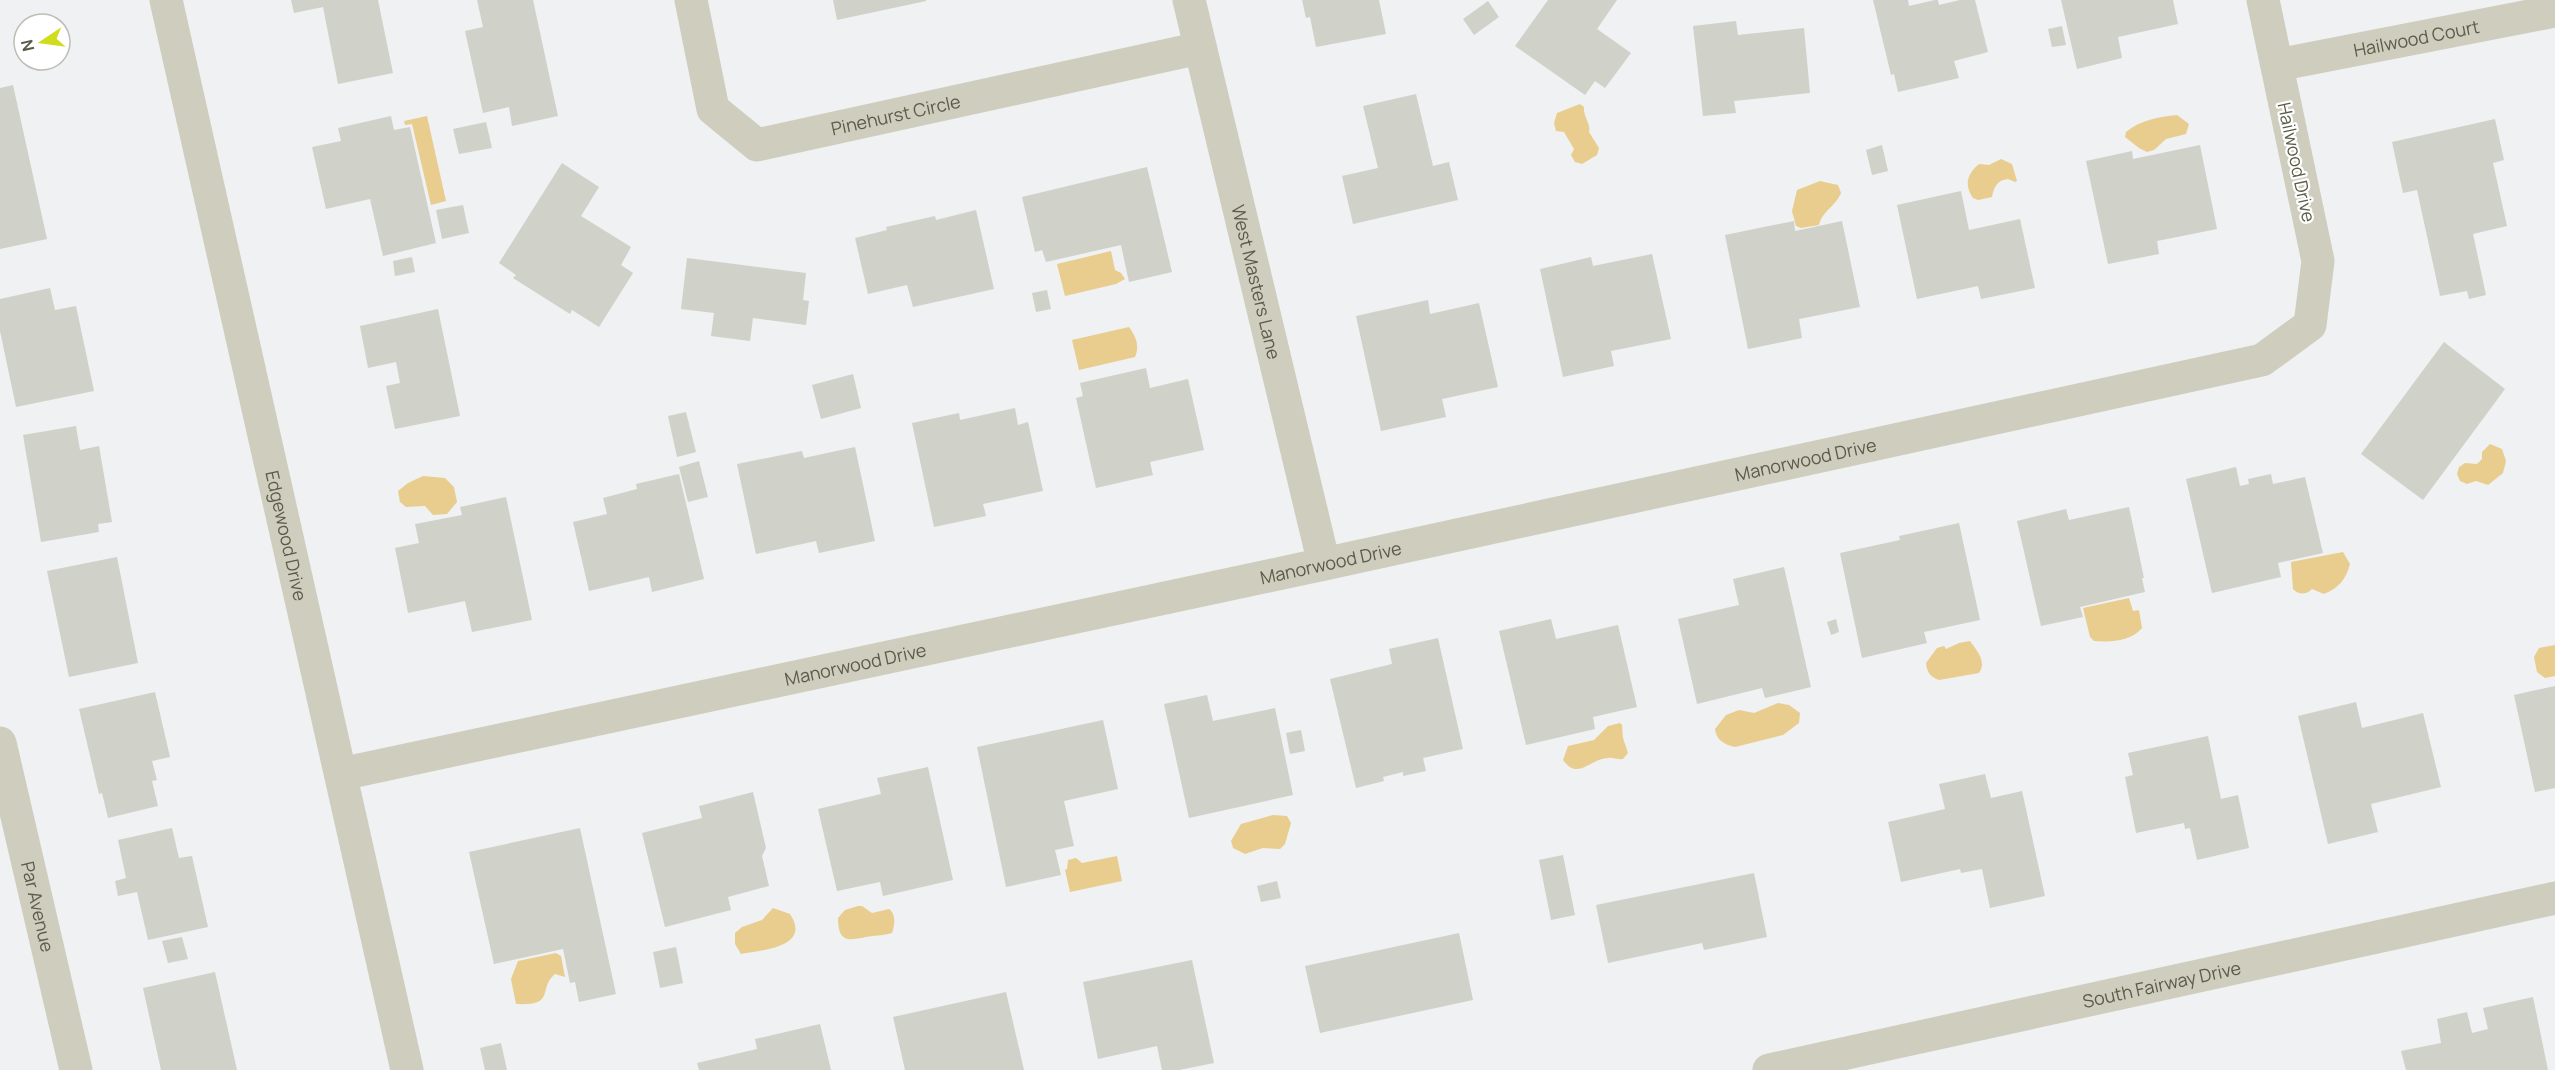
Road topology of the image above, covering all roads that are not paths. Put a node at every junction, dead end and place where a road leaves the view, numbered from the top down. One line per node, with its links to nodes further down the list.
1 (166, 0): 11 (street, Edgewood Drive)
2 (691, 0): 6 (street, Pinehurst Circle)
3 (1189, 0): 6 (street, West Masters Lane)
4 (2263, 0): 7 (street, Hailwood Drive)
5 (2555, 11): 7 (street, Hailwood Court)
6 (1200, 48): 9 (street, West Masters Lane)
7 (2277, 65): 8 (street, Hailwood Drive)
8 (2310, 325): 9 (street, Manorwood Drive)
9 (1324, 564): 11 (street, Manorwood Drive)
10 (0, 743): 13 (street, Par Avenue)
11 (341, 774): 14 (street, Edgewood Drive)
12 (2555, 898): 15 (street, South Fairway Drive)
13 (76, 1070)
14 (407, 1070)
15 (1769, 1070)

